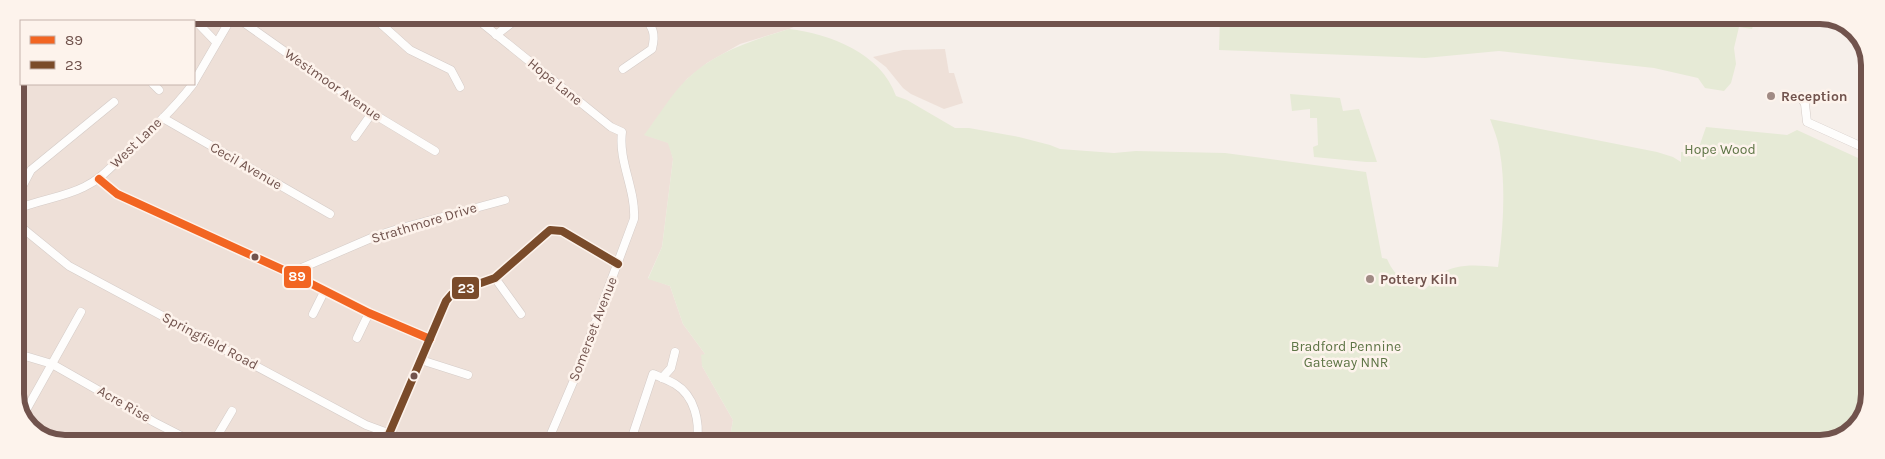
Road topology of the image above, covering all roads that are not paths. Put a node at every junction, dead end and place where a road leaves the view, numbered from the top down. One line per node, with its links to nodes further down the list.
1 (199, 24): 9 (street)
2 (227, 24): 9 (street, West Lane)
3 (246, 24): 18 (street, Westmoor Avenue)
4 (381, 24): 14 (street)
5 (483, 24): 8 (street, Hope Lane)
6 (510, 24): 8 (street)
7 (650, 24): 10 (street)
8 (496, 35): 23 (street, Hope Lane)
9 (216, 42): 11 (street, West Lane)
10 (623, 69)
11 (195, 79)
12 (154, 85): 15 (street)
13 (192, 85): 19 (street, West Lane)
14 (460, 87)
15 (159, 90)
16 (1800, 96): 21 (street)
17 (114, 102): 25 (street)
18 (372, 113): 20 (street); 22 (street, Westmoor Avenue)
19 (162, 118): 24 (street, West Lane); 28 (street, Cecil Avenue)
20 (355, 137)
21 (1861, 146)
22 (435, 151)
23 (624, 156): 30 (street, Somerset Avenue)
24 (98, 179): 27 (street, West Lane); 31 (street)
25 (24, 183)
26 (505, 200): 31 (street, Strathmore Drive)
27 (24, 208)
28 (330, 214)
29 (24, 229): 48 (street, Springfield Road)
30 (618, 264): 32 (street); 52 (street, Somerset Avenue)
31 (290, 273): 33 (street)
32 (495, 278): 37 (street); 39 (street)
33 (325, 290): 35 (street); 36 (street)
34 (81, 312): 43 (street)
35 (369, 313): 38 (street); 39 (street)
36 (313, 314)
37 (522, 314)
38 (357, 338)
39 (430, 339): 42 (street)
40 (675, 352): 45 (street)
41 (24, 356): 43 (street, Acre Rise)
42 (421, 360): 44 (street); 48 (street)
43 (52, 364): 46 (street); 49 (street, Acre Rise)
44 (468, 375)
45 (662, 378): 53 (street); 54 (street)
46 (27, 409)
47 (232, 411): 50 (street)
48 (389, 434): 51 (street, Springfield Road)
49 (179, 435)
50 (218, 435)
51 (392, 435)
52 (551, 435)
53 (633, 435)
54 (697, 435)

